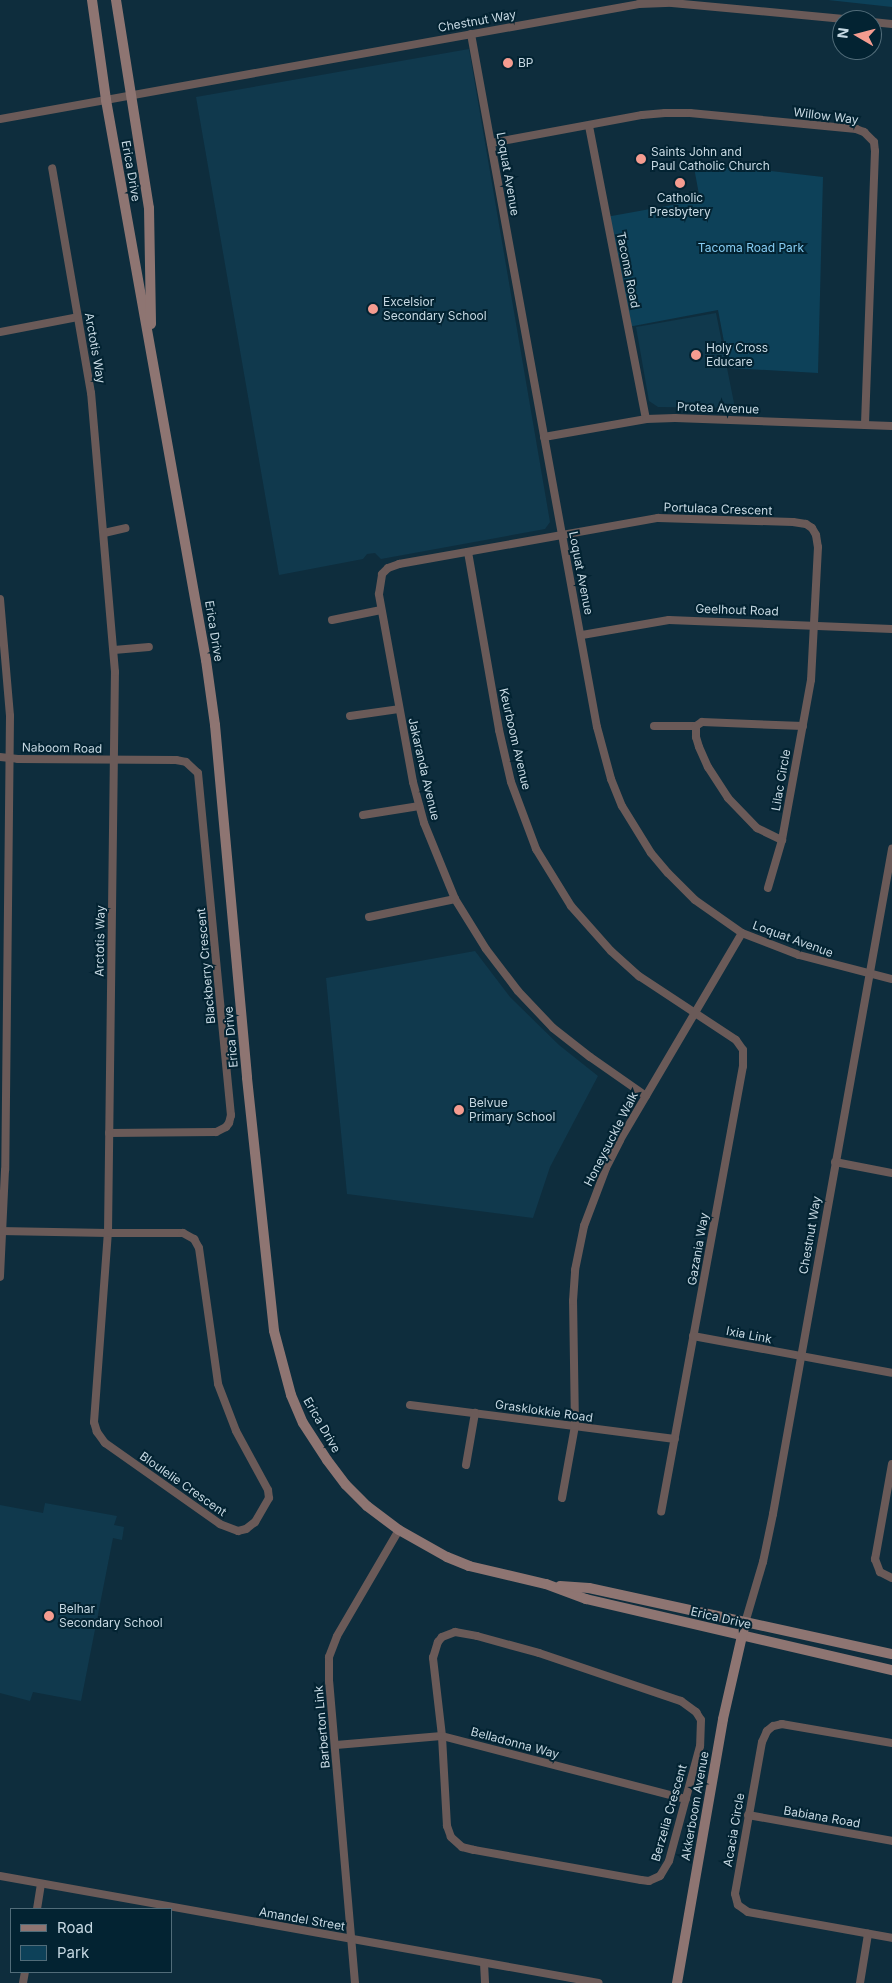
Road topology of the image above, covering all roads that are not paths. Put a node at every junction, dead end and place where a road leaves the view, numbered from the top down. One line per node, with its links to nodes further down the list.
1 (92, 0): 6 (main road, Erica Drive)
2 (116, 0): 5 (main road, Erica Drive)
3 (832, 18): 4 (street, Chestnut Way)
4 (472, 34): 5 (street, Chestnut Way); 9 (street, Loquat Avenue)
5 (130, 96): 6 (street, Chestnut Way); 13 (main road, Erica Drive)
6 (106, 100): 7 (street, Chestnut Way); 13 (main road, Erica Drive)
7 (0, 119)
8 (588, 126): 9 (street, Willow Way); 14 (street, Tacoma Road); 15 (street, Willow Way)
9 (491, 143): 17 (street, Loquat Avenue)
10 (52, 168): 11 (street, Arctotis Way)
11 (78, 318): 12 (street); 19 (street, Arctotis Way)
12 (0, 332)
13 (151, 345): 70 (main road, Erica Drive)
14 (646, 419): 15 (street, Protea Avenue); 17 (street, Protea Avenue)
15 (865, 425): 16 (street, Protea Avenue)
16 (892, 426)
17 (544, 437): 20 (street, Loquat Avenue)
18 (125, 528): 19 (street)
19 (104, 533): 30 (street, Arctotis Way)
20 (562, 535): 21 (street, Portulaca Crescent); 26 (street, Portulaca Crescent); 28 (street, Loquat Avenue)
21 (468, 552): 22 (street, Portulaca Crescent); 50 (street, Keurboom Avenue)
22 (382, 574): 24 (street, Jakaranda Avenue)
23 (0, 599): 31 (street)
24 (381, 610): 25 (street); 32 (street, Jakaranda Avenue)
25 (332, 620)
26 (814, 624): 27 (street, Geelhout Road); 28 (street, Geelhout Road); 36 (street, Lilac Circle)
27 (892, 629)
28 (582, 635): 47 (street, Loquat Avenue)
29 (149, 647): 30 (street)
30 (114, 650): 39 (street, Arctotis Way)
31 (3, 657): 38 (street)
32 (399, 709): 33 (street); 40 (street, Jakaranda Avenue)
33 (350, 716)
34 (654, 726): 35 (street)
35 (696, 726): 36 (street); 42 (street)
36 (803, 726): 42 (street, Lilac Circle)
37 (0, 757): 38 (street, Naboom Road)
38 (9, 758): 39 (street, Naboom Road); 55 (street)
39 (114, 760): 52 (street, Arctotis Way); 52 (street, Blackberry Crescent)
40 (419, 806): 41 (street); 45 (street, Jakaranda Avenue)
41 (364, 815)
42 (782, 840): 44 (street, Lilac Circle)
43 (892, 850): 48 (street, Chestnut Way)
44 (768, 888)
45 (455, 899): 46 (street); 51 (street, Jakaranda Avenue)
46 (369, 916)
47 (742, 933): 48 (street, Loquat Avenue); 50 (street, Honeysuckle Walk)
48 (870, 974): 49 (street, Loquat Avenue); 53 (street, Chestnut Way)
49 (892, 979)
50 (693, 1014): 51 (street, Honeysuckle Walk); 58 (street, Gazania Way)
51 (646, 1096): 63 (street, Honeysuckle Walk)
52 (109, 1133): 56 (street, Arctotis Way)
53 (835, 1162): 54 (street); 59 (street, Chestnut Way)
54 (892, 1173)
55 (1, 1231): 56 (street, Bloulelie Crescent); 57 (street)
56 (108, 1232): 56 (street, Bloulelie Crescent)
57 (0, 1277)
58 (693, 1336): 59 (street, Ixia Link); 64 (street, Gazania Way)
59 (800, 1356): 60 (street, Ixia Link); 73 (street, Chestnut Way)
60 (892, 1373)
61 (410, 1405): 62 (street, Grasklokkie Road)
62 (475, 1413): 63 (street, Grasklokkie Road); 65 (street)
63 (575, 1426): 64 (street, Grasklokkie Road); 68 (street, Honeysuckle Walk)
64 (675, 1439): 69 (street, Gazania Way)
65 (466, 1464)
66 (892, 1464): 67 (street)
67 (891, 1476): 71 (street)
68 (562, 1498)
69 (661, 1512)
70 (399, 1530): 72 (main road, Erica Drive); 79 (street, Barberton Link)
71 (892, 1578)
72 (546, 1584): 73 (main road, Erica Drive); 74 (main road, Erica Drive)
73 (745, 1623): 74 (main road, Akkerboom Avenue); 75 (main road, Erica Drive)
74 (742, 1635): 76 (main road, Erica Drive); 94 (main road, Akkerboom Avenue)
75 (892, 1654)
76 (892, 1670)
77 (442, 1736): 79 (street, Belladonna Way); 80 (street, Belladonna Way); 80 (street, Berzelia Crescent); 80 (street, Berzelia Crescent)
78 (892, 1743): 81 (street, Acacia Circle)
79 (336, 1745): 87 (street, Barberton Link)
80 (686, 1799)
81 (748, 1815): 82 (street, Babiana Road); 86 (street, Acacia Circle)
82 (892, 1841)
83 (0, 1876): 84 (street, Amandel Street)
84 (42, 1884): 85 (street); 87 (street, Amandel Street)
85 (37, 1908)
86 (868, 1934): 88 (street, Acacia Circle); 95 (street)
87 (350, 1938): 89 (street, Amandel Street); 91 (street, Barberton Link)
88 (892, 1938)
89 (484, 1963): 90 (street, Amandel Street); 92 (street)
90 (556, 1979): 93 (street, Amandel Street)
91 (355, 1983)
92 (485, 1983)
93 (599, 1983)
94 (677, 1983)
95 (860, 1983)

